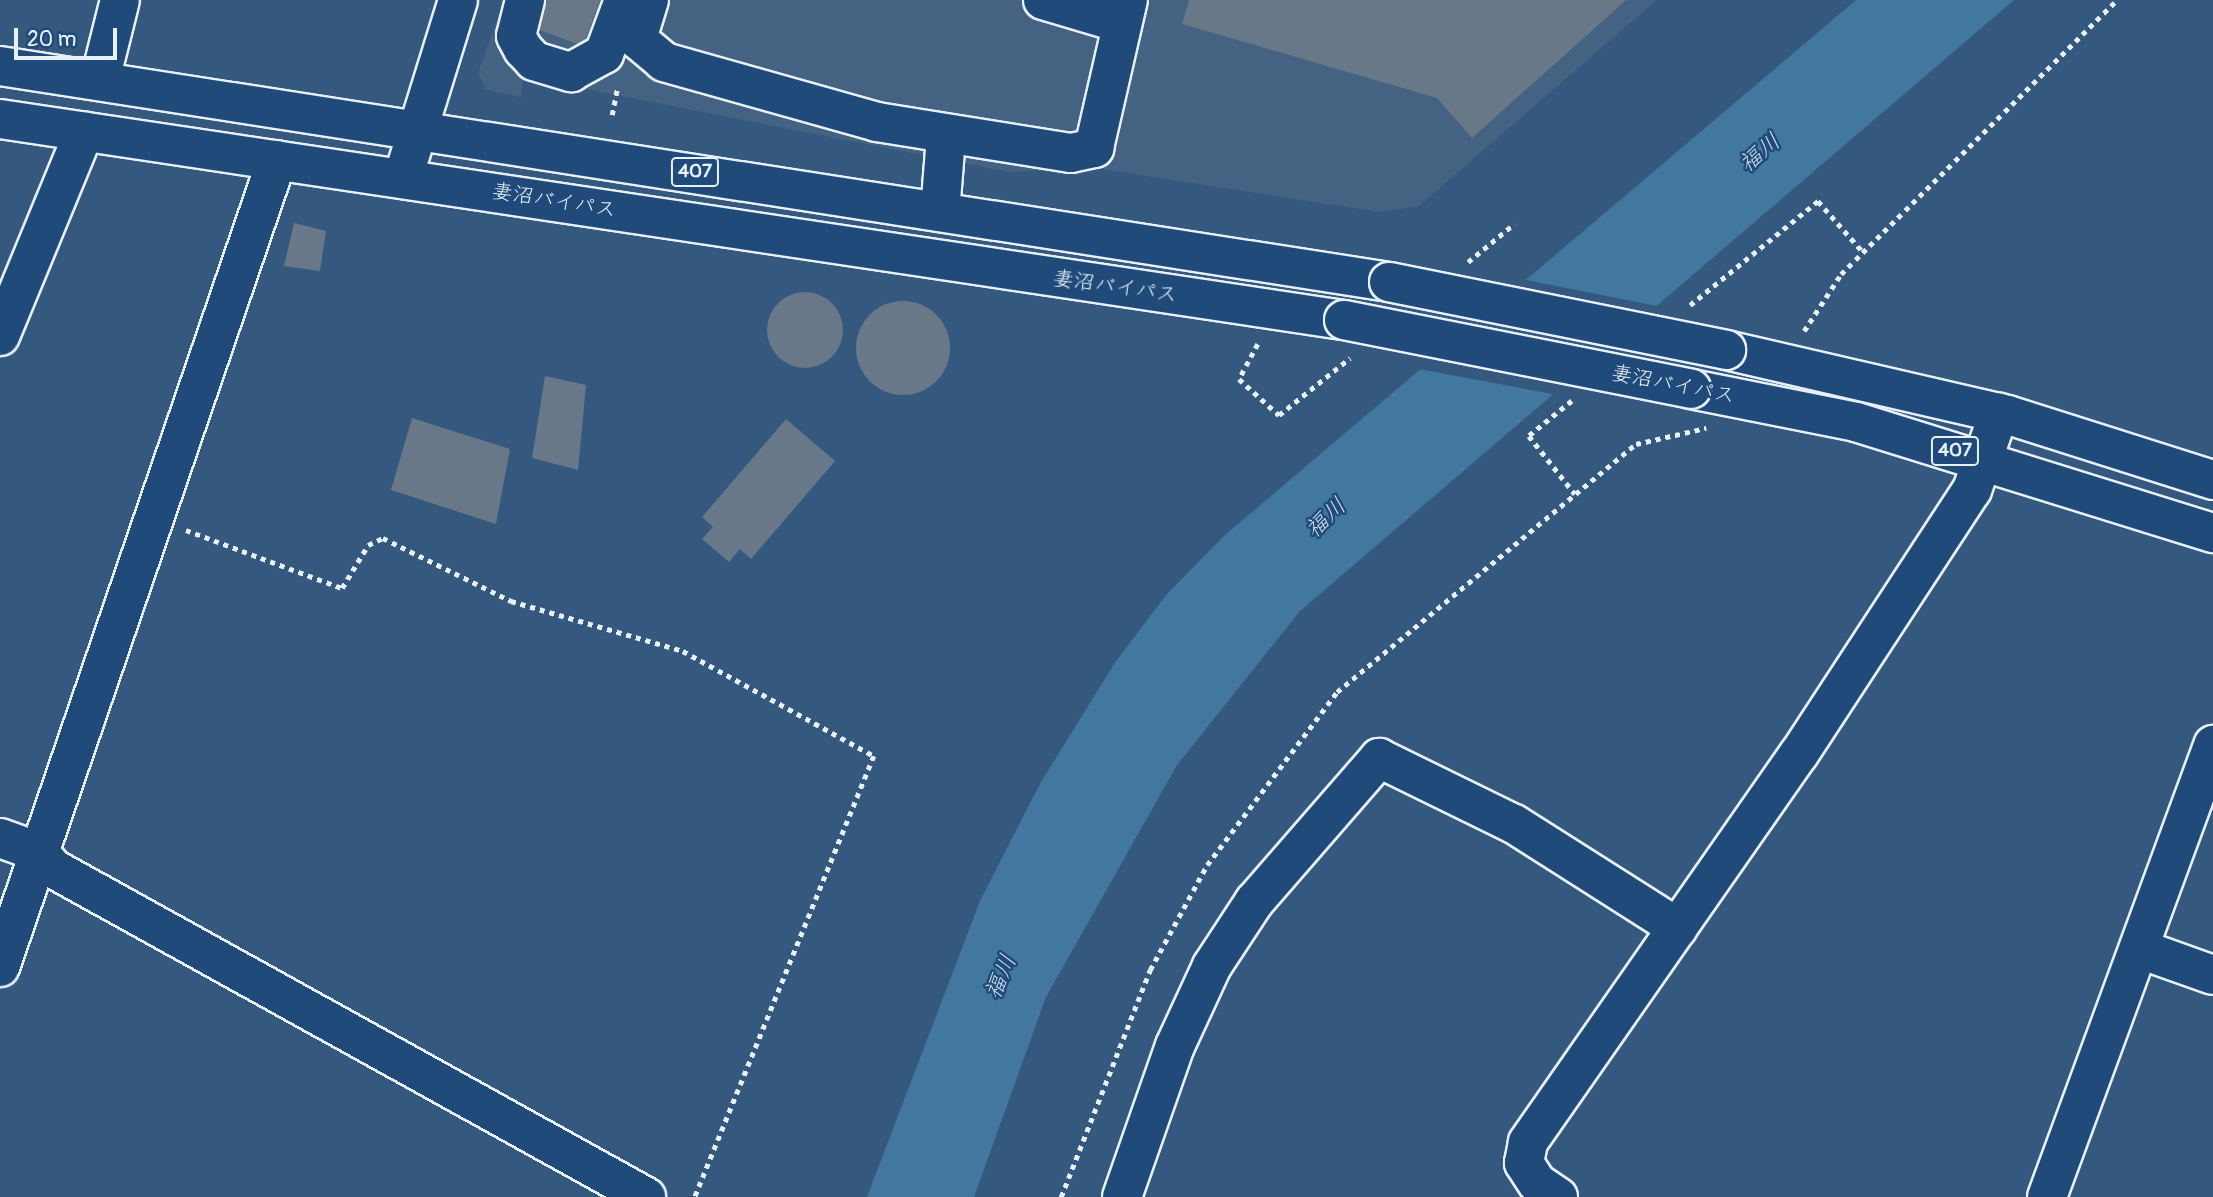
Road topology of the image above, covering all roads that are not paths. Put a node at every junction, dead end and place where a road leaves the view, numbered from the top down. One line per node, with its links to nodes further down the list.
1 (120, 0): 9 (main road)
2 (458, 0): 11 (main road)
3 (525, 0): 4 (main road)
4 (624, 0)
5 (649, 0): 13 (main road)
6 (1043, 0): 7 (main road)
7 (1124, 12): 13 (main road)
8 (0, 66): 9 (main road, 407)
9 (100, 80): 11 (main road, 407)
10 (0, 119): 12 (main road, 妻沼バイパス / 407)
11 (416, 126): 15 (main road); 16 (main road, 407)
12 (84, 132): 14 (main road, 妻沼バイパス / 407); 17 (main road)
13 (946, 137): 16 (main road)
14 (278, 160): 15 (main road, 妻沼バイパス / 407); 24 (main road)
15 (403, 178): 19 (main road, 妻沼バイパス / 407, bridge)
16 (940, 212): 18 (main road, 407, bridge)
17 (0, 336)
18 (1999, 413): 19 (main road); 20 (main road, 407)
19 (1985, 459): 21 (main road, 妻沼バイパス / 407); 25 (main road)
20 (2213, 480)
21 (2213, 533)
22 (2213, 745): 26 (main road)
23 (0, 838): 24 (main road)
24 (39, 852): 27 (main road); 29 (main road)
25 (1678, 928): 30 (main road); 31 (main road)
26 (2140, 949): 28 (main road); 32 (main road)
27 (0, 967)
28 (2213, 975)
29 (646, 1197)
30 (1122, 1197)
31 (1558, 1197)
32 (2047, 1197)

